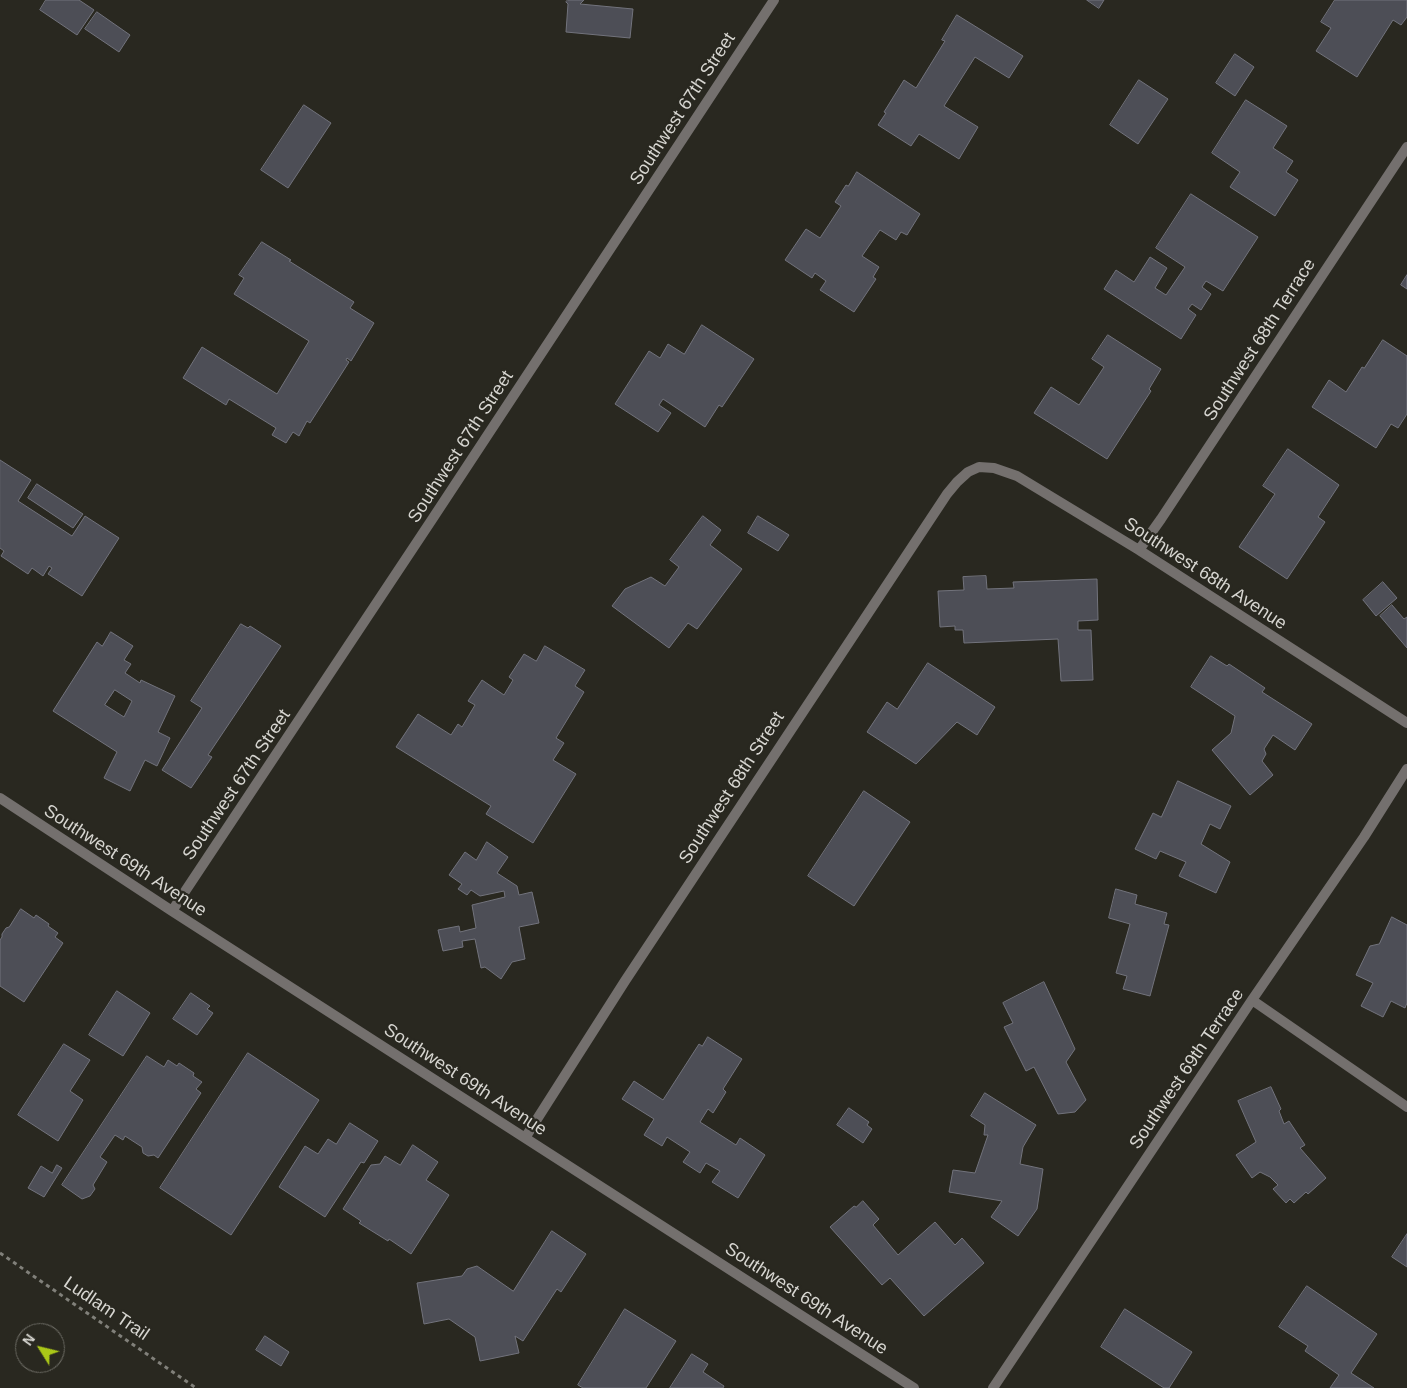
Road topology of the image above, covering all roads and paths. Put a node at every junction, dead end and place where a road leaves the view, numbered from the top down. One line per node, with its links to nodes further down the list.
1 (774, 0): 8 (street, Southwest 67th Street)
2 (1407, 147): 4 (street, Southwest 68th Terrace)
3 (979, 467): 4 (street, Southwest 68th Avenue); 11 (street, Southwest 68th Street)
4 (1140, 550): 5 (street, Southwest 68th Avenue)
5 (1407, 723)
6 (1407, 769): 9 (street, Southwest 69th Terrace)
7 (0, 798): 8 (street, Southwest 69th Avenue)
8 (172, 911): 11 (street, Southwest 69th Avenue)
9 (1252, 1000): 10 (street); 15 (street, Southwest 69th Terrace)
10 (1407, 1107)
11 (526, 1138): 14 (street, Southwest 69th Avenue)
12 (0, 1253): 13 (path, Ludlam Trail)
13 (196, 1388)
14 (914, 1388)
15 (993, 1388)

